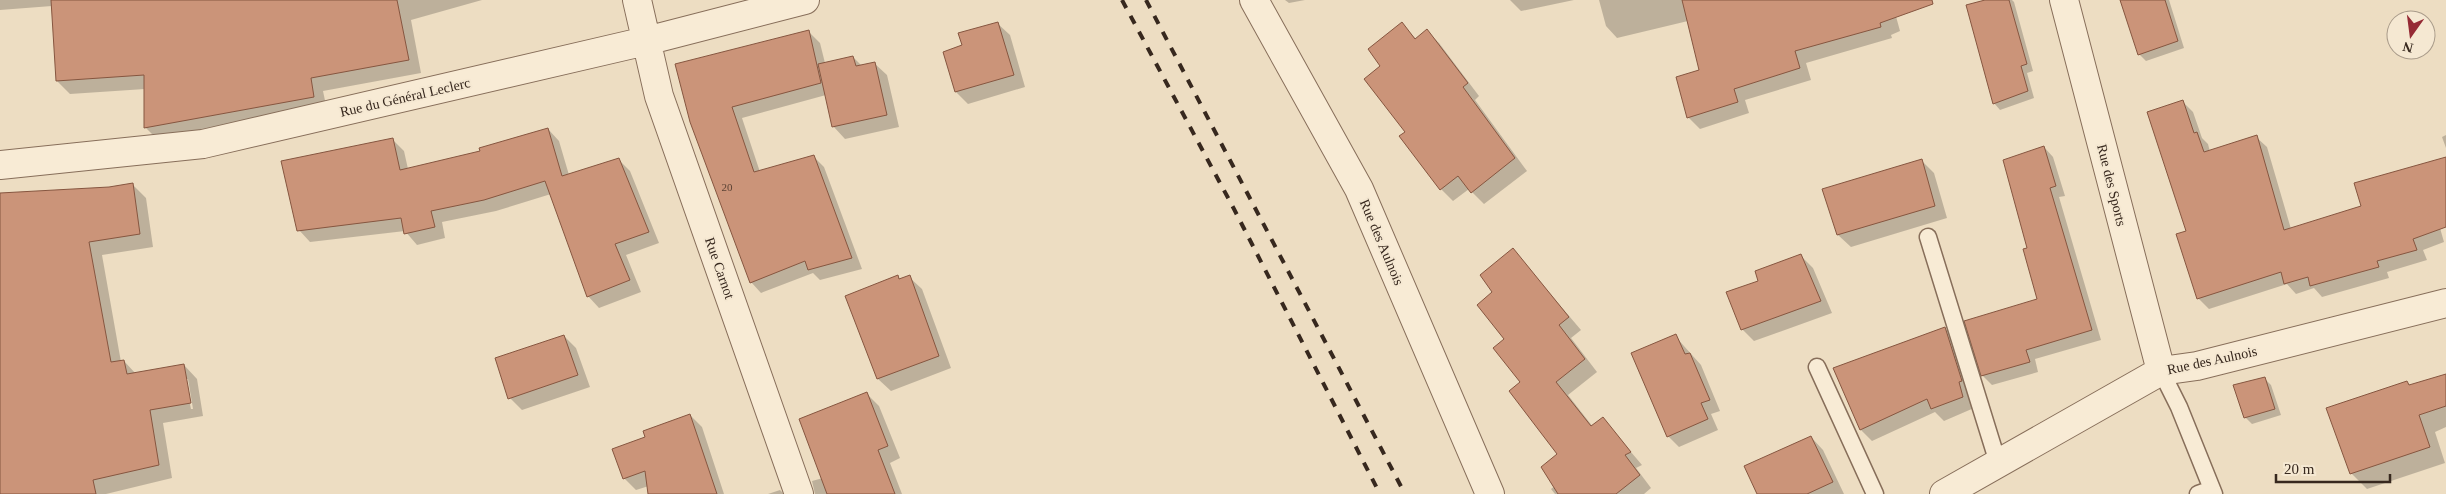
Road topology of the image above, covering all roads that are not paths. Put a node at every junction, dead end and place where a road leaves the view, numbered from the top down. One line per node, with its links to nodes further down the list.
1 (636, 0): 5 (street, Rue Carnot)
2 (805, 0): 5 (street, Rue du Général Leclerc)
3 (1254, 0): 14 (street, Rue des Aulnois)
4 (2064, 0): 10 (street, Rue des Sports)
5 (646, 41): 6 (street, Rue du Général Leclerc); 13 (street, Rue Carnot)
6 (0, 165)
7 (1928, 237): 11 (lane)
8 (2446, 303): 10 (street, Rue des Aulnois)
9 (1817, 367): 15 (lane)
10 (2161, 371): 11 (street, Rue des Aulnois); 12 (lane)
11 (1998, 463): 16 (street, Rue des Aulnois)
12 (2208, 492)
13 (799, 494)
14 (1490, 494)
15 (1875, 494)
16 (1944, 494)

